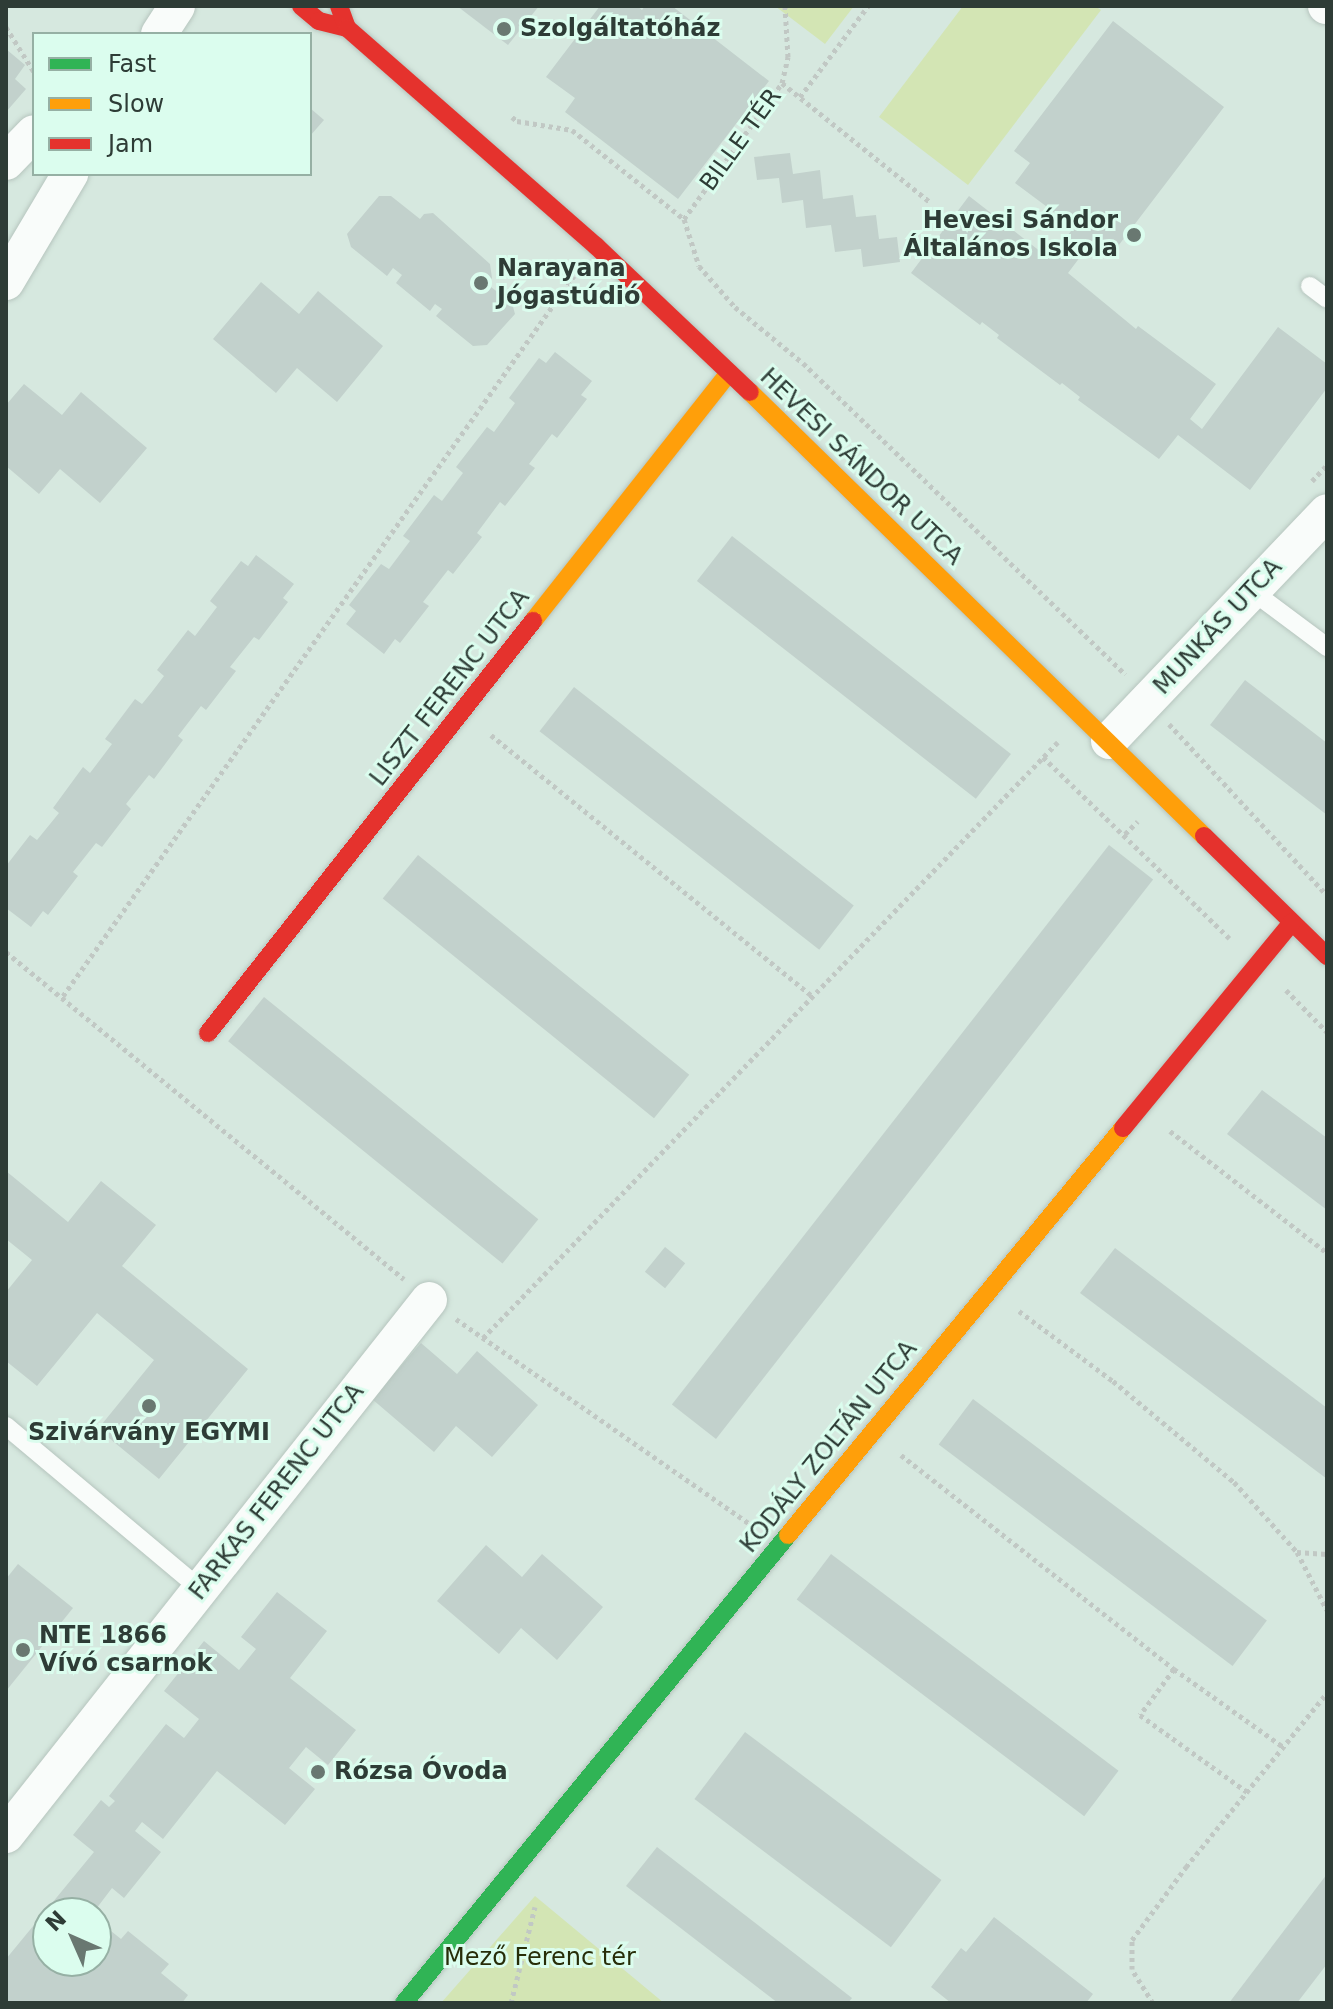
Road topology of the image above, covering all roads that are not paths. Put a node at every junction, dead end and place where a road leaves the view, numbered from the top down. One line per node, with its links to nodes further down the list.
1 (177, 6): 5 (street)
2 (301, 6): 4 (street, HEVESI SÁNDOR UTCA)
3 (339, 6): 4 (street, HEVESI SÁNDOR UTCA)
4 (347, 28): 12 (street, HEVESI SÁNDOR UTCA)
5 (160, 32)
6 (32, 135): 7 (street)
7 (6, 162)
8 (69, 176): 9 (street)
9 (6, 282)
10 (1310, 286): 11 (lane)
11 (1327, 299)
12 (729, 373): 16 (street, HEVESI SÁNDOR UTCA); 19 (street, LISZT FERENC UTCA)
13 (1327, 512): 14 (street, MUNKÁS UTCA)
14 (1252, 591): 15 (lane); 16 (street, MUNKÁS UTCA)
15 (1327, 647)
16 (1109, 741): 17 (street, HEVESI SÁNDOR UTCA)
17 (1292, 922): 18 (street, HEVESI SÁNDOR UTCA); 24 (street, KODÁLY ZOLTÁN UTCA)
18 (1327, 956)
19 (208, 1033)
20 (429, 1300): 22 (street, FARKAS FERENC UTCA)
21 (6, 1426): 22 (lane)
22 (200, 1589): 23 (street, FARKAS FERENC UTCA)
23 (6, 1835)
24 (404, 2003)

